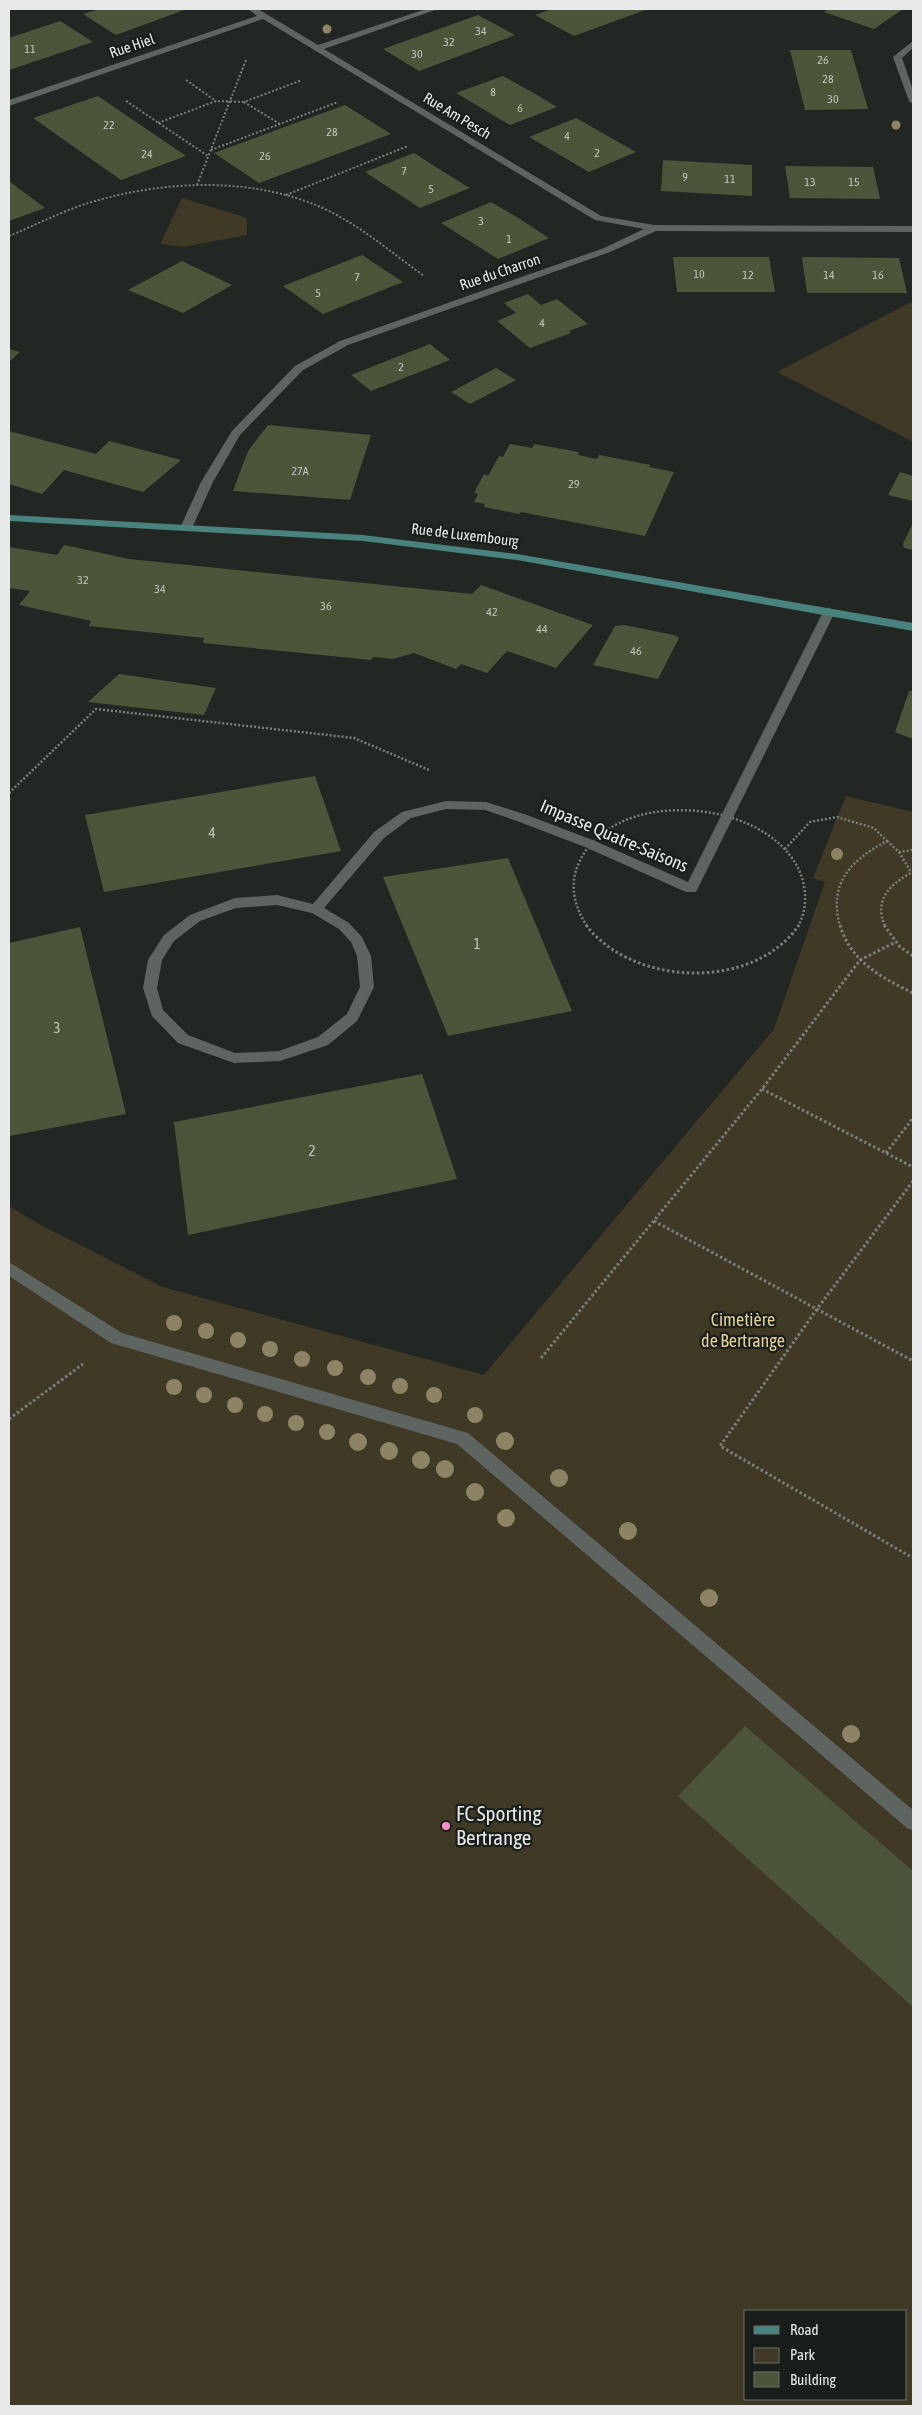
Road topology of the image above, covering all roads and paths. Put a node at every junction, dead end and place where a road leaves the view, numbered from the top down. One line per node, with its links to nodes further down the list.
1 (252, 9): 3 (street, Rue Am Pesch)
2 (434, 9): 5 (street)
3 (264, 16): 5 (street, Rue Am Pesch); 7 (street, Rue Hiel); 8 (path)
4 (913, 44): 9 (street)
5 (318, 48): 6 (street, Rue Am Pesch)
6 (344, 64): 10 (path); 15 (street, Rue Am Pesch)
7 (87, 76): 11 (street, Rue Hiel); 13 (path)
8 (230, 101): 10 (path); 13 (path); 16 (path)
9 (913, 101)
10 (244, 102): 14 (path)
11 (9, 103)
12 (337, 103): 14 (path)
13 (158, 123): 17 (path)
14 (280, 124): 16 (path)
15 (451, 128): 19 (path); 20 (street, Rue Am Pesch)
16 (211, 150): 17 (path)
17 (208, 156): 18 (path)
18 (197, 185): 19 (path); 22 (path)
19 (286, 195): 23 (path)
20 (654, 228): 21 (street, Rue du Charron); 23 (street, Rue du Charron)
21 (913, 229)
22 (9, 236)
23 (459, 302): 25 (street, Rue du Charron)
24 (9, 518): 25 (street, Rue de Luxembourg)
25 (186, 528): 26 (street, Rue de Luxembourg)
26 (829, 612): 27 (street, Rue de Luxembourg); 29 (street, Impasse Quatre-Saisons)
27 (913, 627)
28 (9, 793): 29 (path)
29 (486, 806): 35 (street, Impasse Quatre-Saisons)
30 (887, 841): 31 (path); 33 (path); 38 (path)
31 (785, 849)
32 (913, 850): 33 (path)
33 (899, 852): 34 (path)
34 (912, 872): 36 (path)
35 (316, 909): 35 (street)
36 (894, 942): 37 (path); 38 (path)
37 (913, 956)
38 (860, 960): 39 (path); 40 (path)
39 (913, 993)
40 (762, 1089): 42 (path); 45 (path)
41 (913, 1118): 42 (path)
42 (886, 1153): 43 (path)
43 (913, 1167)
44 (913, 1181): 47 (path)
45 (654, 1220): 47 (path); 49 (path)
46 (9, 1268): 48 (street)
47 (817, 1309): 50 (path); 52 (path)
48 (117, 1338): 51 (path); 53 (street)
49 (541, 1358)
50 (913, 1361)
51 (9, 1419)
52 (913, 1558)
53 (913, 1822)

